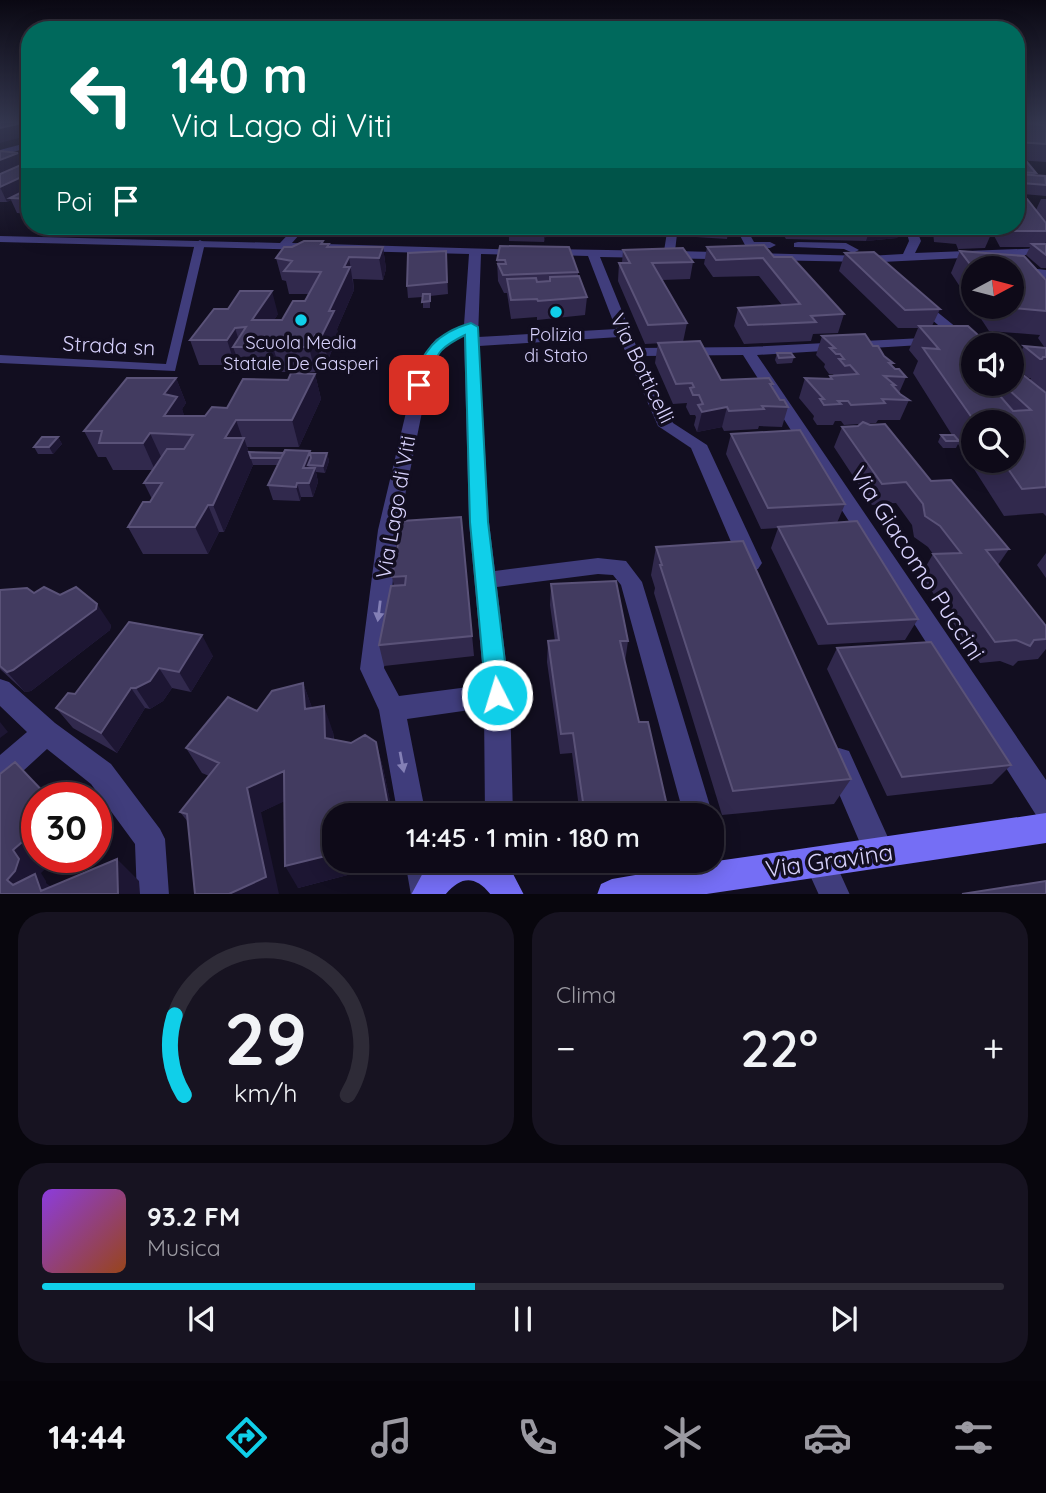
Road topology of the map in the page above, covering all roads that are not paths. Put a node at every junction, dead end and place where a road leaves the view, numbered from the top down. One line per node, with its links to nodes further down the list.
1 (293, 235): 7 (street)
2 (672, 235): 11 (street)
3 (745, 235): 13 (street)
4 (913, 235): 12 (street)
5 (0, 239): 6 (street)
6 (200, 243): 7 (street); 24 (lane, Strada sn)
7 (283, 246): 8 (street)
8 (475, 250): 10 (street); 19 (street)
9 (1046, 251): 12 (street)
10 (593, 253): 11 (street); 21 (street, Via Botticelli)
11 (669, 253): 13 (street)
12 (902, 257): 13 (street); 14 (street)
13 (872, 259): 17 (street)
14 (961, 264)
15 (1024, 271): 16 (street)
16 (1046, 274)
17 (891, 277)
18 (911, 295): 20 (street)
19 (471, 334): 21 (street); 27 (street); 30 (street, Via Lago di Viti)
20 (961, 339)
21 (628, 342): 23 (street); 32 (street, Via Botticelli)
22 (961, 344): 23 (street)
23 (747, 351): 42 (street, Via Giacomo Puccini)
24 (0, 359)
25 (1024, 359): 26 (street)
26 (1046, 362)
27 (479, 522): 28 (street); 31 (street)
28 (453, 524)
29 (414, 527): 30 (street)
30 (388, 530): 35 (street, Via Lago di Viti, one-way to 35)
31 (487, 580): 34 (street); 41 (street)
32 (761, 585)
33 (0, 690): 36 (street)
34 (497, 695): 35 (street); 40 (street)
35 (392, 709): 39 (street, Via Lago di Viti, one-way to 39)
36 (46, 732): 38 (street); 51 (street)
37 (828, 738): 44 (street)
38 (0, 773)
39 (410, 803)
40 (499, 803)
41 (695, 803)
42 (1046, 805)
43 (1046, 828): 44 (main road, Via Gravina)
44 (880, 853): 45 (main road, Via Gravina)
45 (819, 862): 46 (main road, Via Gravina); 55 (street)
46 (724, 867)
47 (422, 873): 52 (street)
48 (443, 873): 52 (main road)
49 (495, 873): 53 (main road)
50 (695, 873): 54 (main road, Via Gravina)
51 (153, 894)
52 (426, 894)
53 (509, 894)
54 (612, 894)
55 (835, 894)

